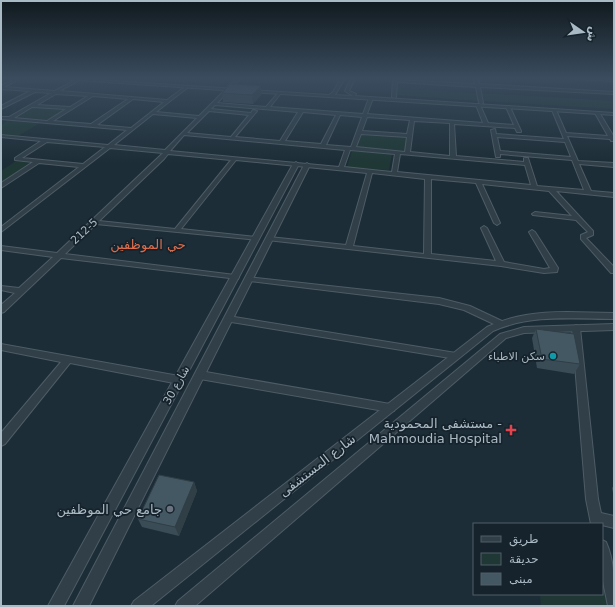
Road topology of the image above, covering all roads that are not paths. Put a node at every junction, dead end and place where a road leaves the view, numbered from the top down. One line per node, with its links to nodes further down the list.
1 (32, 106): 28 (street)
2 (38, 106): 13 (street)
3 (73, 106): 13 (street)
4 (120, 106): 34 (street)
5 (161, 106): 20 (street)
6 (212, 106): 16 (street, 212-5)
7 (240, 106): 14 (street)
8 (367, 106): 25 (street)
9 (481, 106): 33 (street)
10 (502, 106): 12 (street)
11 (525, 106): 19 (street)
12 (508, 107): 17 (street); 36 (street)
13 (70, 108): 30 (street)
14 (258, 108): 15 (street); 22 (street)
15 (267, 108): 18 (street)
16 (208, 110): 22 (street); 26 (street, 212-5)
17 (554, 110): 21 (street); 40 (street)
18 (301, 111): 23 (street); 49 (street)
19 (614, 111)
20 (152, 113): 26 (street); 37 (street)
21 (597, 113): 24 (street); 46 (street)
22 (252, 114): 45 (street)
23 (338, 114): 25 (street); 51 (street)
24 (614, 114)
25 (365, 116): 29 (street); 38 (street)
26 (201, 117): 39 (street, 212-5)
27 (1, 118): 28 (street)
28 (9, 119): 30 (street); 32 (street)
29 (412, 119): 31 (street); 43 (street)
30 (48, 122): 34 (street)
31 (452, 122): 33 (street); 58 (street)
32 (1, 123)
33 (486, 125): 35 (street)
34 (92, 126): 37 (street)
35 (492, 126): 36 (street); 41 (street)
36 (517, 127): 44 (street)
37 (131, 129): 50 (street)
38 (359, 132): 43 (street); 52 (street)
39 (184, 134): 45 (street); 53 (street, 212-5)
40 (564, 134): 46 (street); 48 (street)
41 (494, 135): 44 (street); 54 (street)
42 (2, 136): 47 (street)
43 (410, 136): 56 (street)
44 (522, 137): 48 (street)
45 (232, 138): 49 (street)
46 (613, 139)
47 (47, 140): 50 (street); 61 (street)
48 (567, 141): 60 (street)
49 (282, 142): 51 (street)
50 (110, 146): 53 (street); 65 (street)
51 (323, 146): 52 (street)
52 (351, 149): 55 (street); 67 (street)
53 (168, 151): 59 (street); 81 (street, 212-5)
54 (497, 152): 57 (street); 62 (street)
55 (398, 153): 56 (street); 69 (street)
56 (407, 154): 58 (street)
57 (525, 154): 60 (street); 63 (street)
58 (453, 158): 62 (street)
59 (234, 159): 66 (street); 85 (street)
60 (575, 160): 64 (street); 75 (street)
61 (38, 161): 65 (street); 72 (street)
62 (499, 162): 63 (street)
63 (528, 164): 73 (street)
64 (614, 165)
65 (84, 166): 84 (street)
66 (300, 167): 67 (street); 87 (street, شارع 30); 88 (street, شارع 30)
67 (341, 169): 68 (street)
68 (370, 172): 69 (street); 90 (street)
69 (394, 174): 70 (street)
70 (428, 177): 71 (street); 92 (street)
71 (478, 182): 73 (street); 82 (street)
72 (1, 186)
73 (534, 187): 74 (street)
74 (551, 189): 75 (street); 80 (street)
75 (588, 192): 76 (street)
76 (606, 194): 77 (street); 78 (street)
77 (614, 195)
78 (614, 201)
79 (535, 214): 80 (street)
80 (578, 218): 94 (street)
81 (93, 222): 85 (street); 91 (street, 212-5)
82 (497, 223)
83 (484, 228): 93 (street)
84 (1, 230)
85 (176, 231): 87 (street)
86 (532, 232): 93 (street)
87 (256, 239): 88 (street); 95 (street, شارع 30)
88 (268, 240): 90 (street); 96 (street, شارع 30)
89 (1, 248): 91 (street)
90 (349, 248): 92 (street)
91 (58, 255): 95 (street); 98 (street, 212-5)
92 (427, 256): 93 (street)
93 (501, 264)
94 (614, 270)
95 (235, 277): 110 (street, شارع 30)
96 (249, 279): 101 (street, شارع 30); 102 (street)
97 (1, 288): 98 (street)
98 (20, 291): 99 (street, 212-5)
99 (1, 310)
100 (614, 316): 102 (street, شارع المستشفى)
101 (228, 319): 107 (street); 109 (street, شارع 30)
102 (501, 324): 105 (street); 107 (street, شارع المستشفى)
103 (614, 327): 104 (street, شارع المستشفى)
104 (576, 328): 105 (street, شارع المستشفى); 113 (street)
105 (511, 332): 120 (street, شارع المستشفى)
106 (1, 347): 108 (street)
107 (456, 356): 111 (street, شارع المستشفى)
108 (68, 360): 110 (street); 112 (street)
109 (200, 375): 111 (street); 118 (street, شارع 30)
110 (179, 380): 117 (street, شارع 30)
111 (390, 408): 119 (street, شارع المستشفى)
112 (1, 441)
113 (597, 521): 114 (street)
114 (614, 522)
115 (603, 551): 116 (street)
116 (614, 603)
117 (56, 606)
118 (81, 606)
119 (139, 606)
120 (183, 606)

